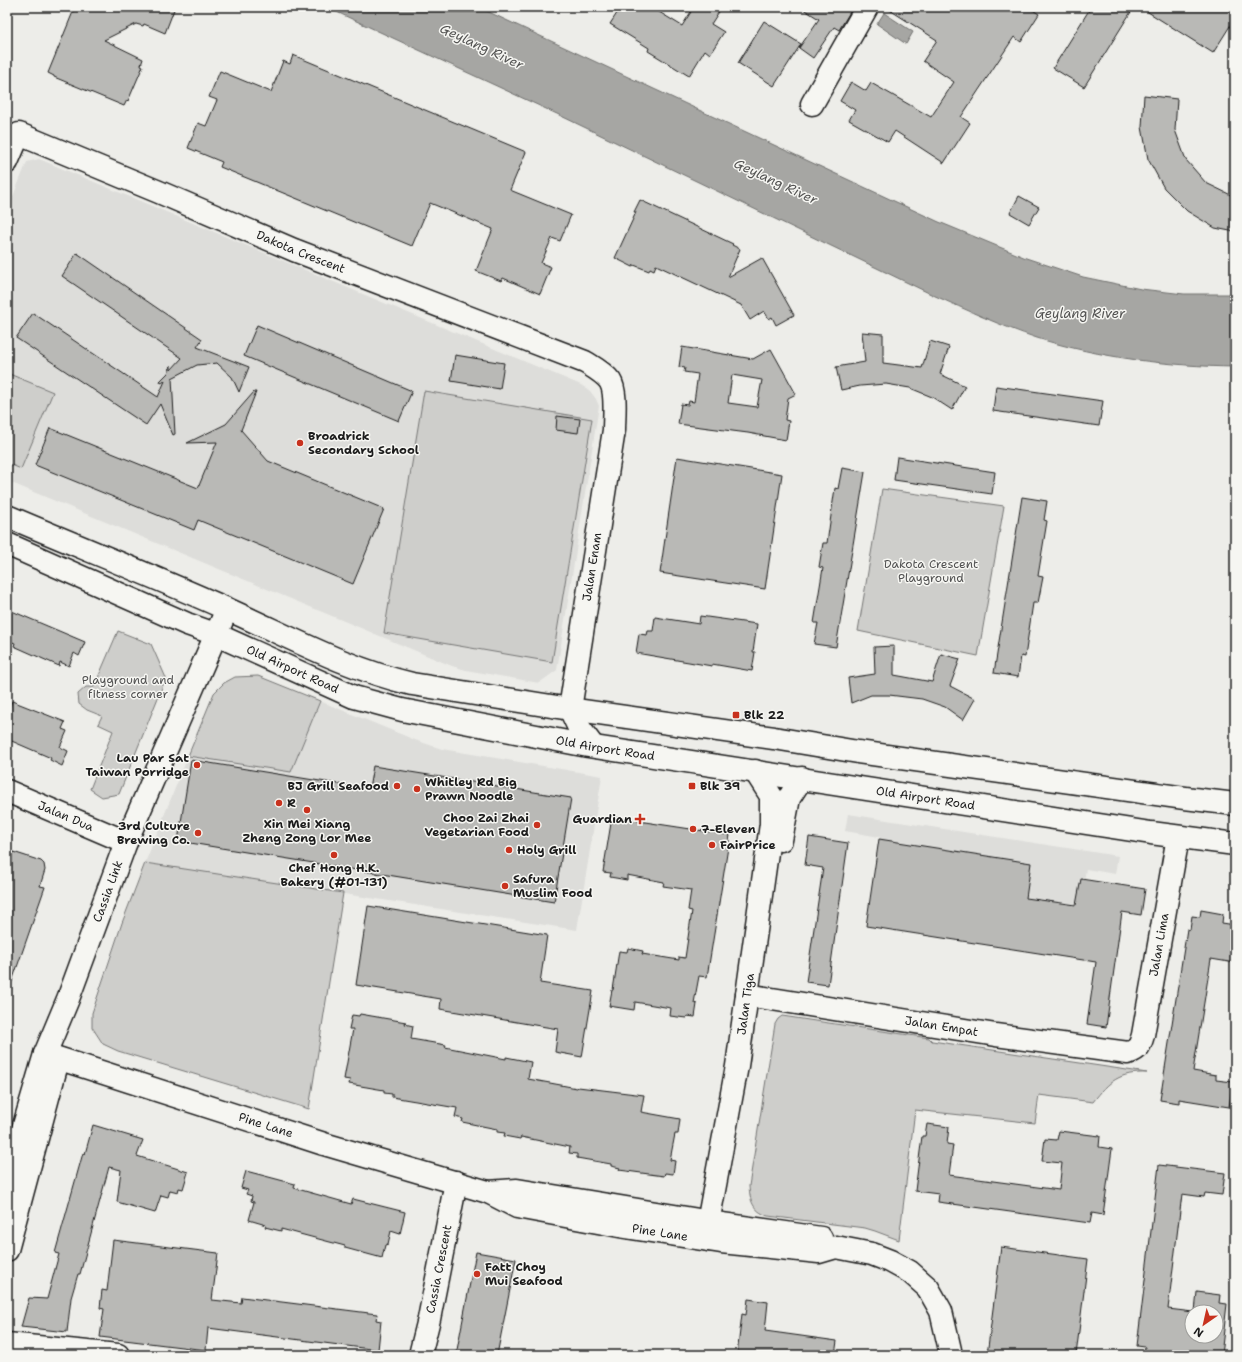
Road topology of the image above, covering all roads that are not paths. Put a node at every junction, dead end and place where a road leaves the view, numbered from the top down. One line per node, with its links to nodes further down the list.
1 (867, 7): 2 (street)
2 (812, 104)
3 (7, 162): 4 (street, Dakota Crescent)
4 (610, 381): 9 (street, Jalan Enam)
5 (7, 516): 7 (street)
6 (7, 544): 8 (street, Old Airport Road)
7 (226, 608): 8 (street, Cassia Link); 9 (street)
8 (215, 634): 10 (street, Old Airport Road); 16 (street, Cassia Link)
9 (570, 709): 10 (street); 14 (street)
10 (593, 746): 11 (street, Old Airport Road)
11 (755, 772): 12 (street, Old Airport Road); 18 (street, Jalan Tiga)
12 (802, 778): 15 (street, Old Airport Road); 18 (street, Jalan Tiga)
13 (7, 791): 16 (street, Jalan Dua)
14 (1235, 804)
15 (1178, 837): 17 (street, Old Airport Road); 19 (street, Jalan Lima)
16 (126, 842): 20 (street, Cassia Link)
17 (1235, 844)
18 (755, 996): 19 (street, Jalan Empat); 23 (street, Jalan Tiga)
19 (1135, 1051)
20 (51, 1057): 21 (street, Pine Lane); 22 (street, Cassia Link); 24 (street, Cassia Link)
21 (456, 1182): 23 (street, Pine Lane); 27 (street, Cassia Crescent)
22 (7, 1183)
23 (716, 1232): 28 (street, Pine Lane)
24 (7, 1250)
25 (7, 1344): 26 (street)
26 (118, 1355)
27 (420, 1355)
28 (950, 1355)

